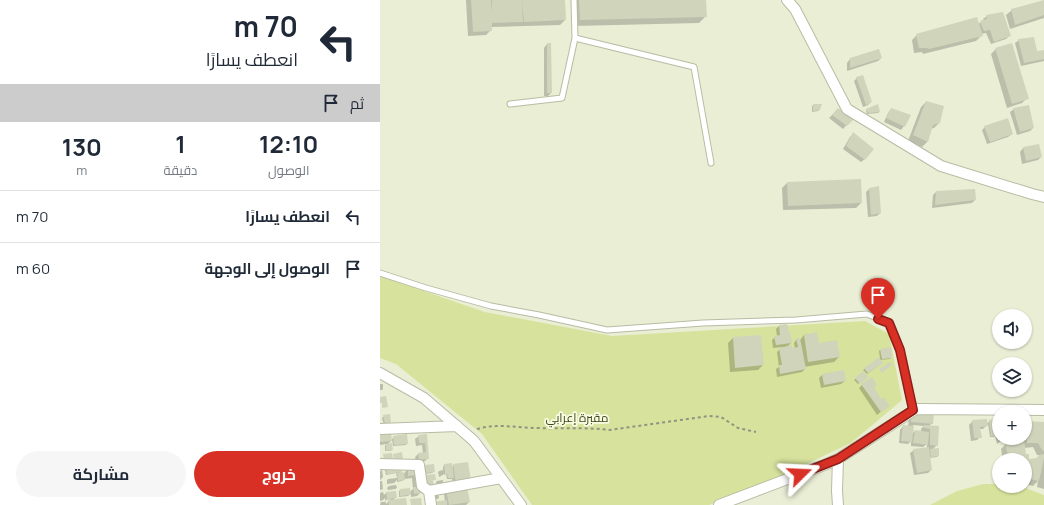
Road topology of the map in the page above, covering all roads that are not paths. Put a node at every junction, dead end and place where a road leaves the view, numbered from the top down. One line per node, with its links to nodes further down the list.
1 (574, 0): 3 (lane)
2 (787, 0): 6 (street)
3 (575, 38): 4 (lane); 5 (lane)
4 (510, 104)
5 (711, 162)
6 (1044, 197)
7 (380, 273): 9 (lane)
8 (380, 373): 11 (street)
9 (913, 410): 10 (street); 13 (street)
10 (1044, 410)
11 (456, 426): 12 (street); 15 (street)
12 (380, 429)
13 (838, 459): 19 (street); 20 (street)
14 (380, 464): 16 (street)
15 (501, 478): 16 (street); 18 (street)
16 (429, 491): 17 (street)
17 (431, 505)
18 (521, 505)
19 (719, 505)
20 (838, 505)

